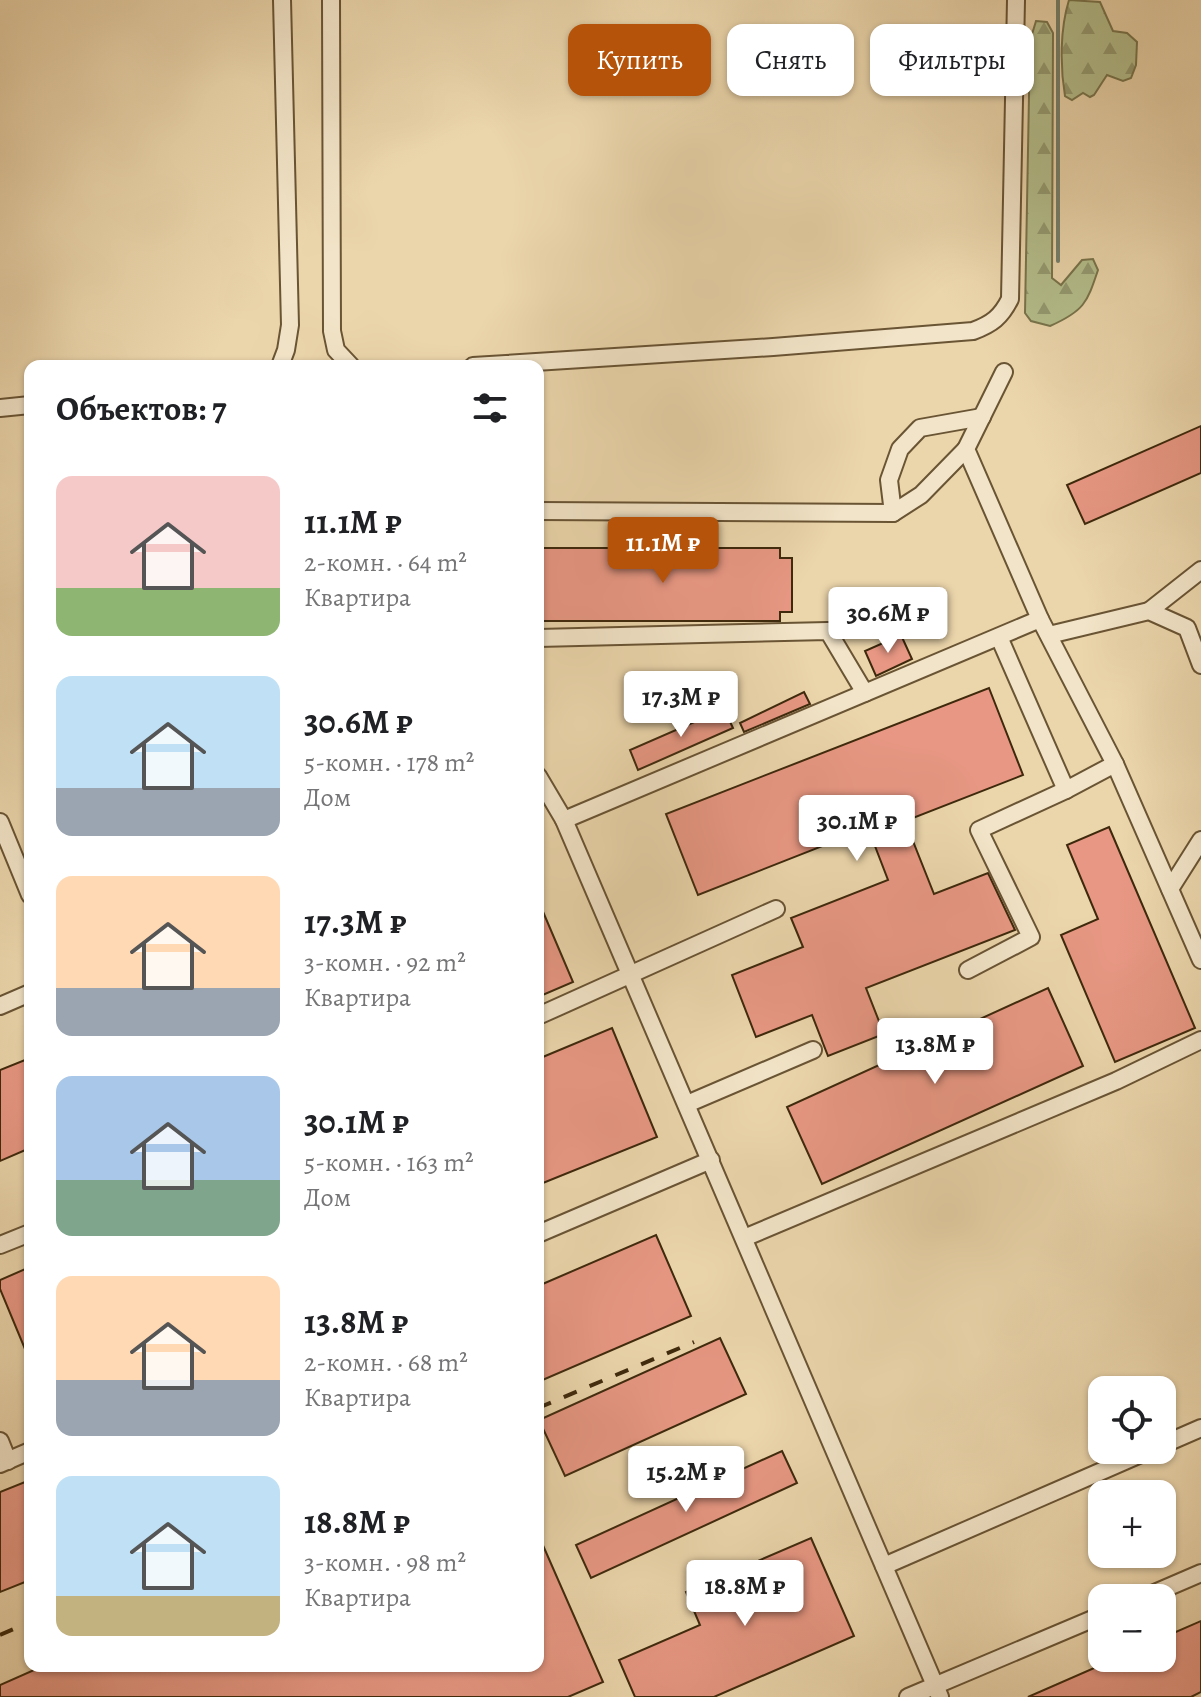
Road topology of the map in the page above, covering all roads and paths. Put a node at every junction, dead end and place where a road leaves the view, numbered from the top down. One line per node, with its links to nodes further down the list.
1 (282, 0): 4 (lane)
2 (331, 0): 5 (lane)
3 (1016, 0): 6 (lane)
4 (282, 360)
5 (345, 360)
6 (544, 362)
7 (1004, 372): 10 (lane)
8 (24, 406): 9 (lane)
9 (0, 408)
10 (982, 417): 11 (lane); 13 (lane)
11 (966, 449): 13 (lane); 16 (lane)
12 (544, 511): 13 (lane)
13 (893, 513)
14 (1201, 570): 15 (lane)
15 (1149, 611): 17 (lane); 20 (lane)
16 (1040, 619): 17 (lane); 18 (lane)
17 (1049, 635): 22 (lane)
18 (999, 637): 21 (lane); 24 (lane)
19 (544, 638): 21 (lane)
20 (1201, 665)
21 (865, 693): 25 (lane)
22 (1115, 764): 24 (lane); 29 (lane)
23 (544, 789): 25 (lane)
24 (1066, 790): 32 (lane)
25 (564, 820): 33 (lane)
26 (0, 822): 28 (lane)
27 (1201, 840): 29 (lane)
28 (24, 880)
29 (1170, 889): 31 (lane)
30 (776, 909): 33 (lane)
31 (1201, 960)
32 (968, 970)
33 (632, 976): 36 (lane); 39 (lane)
34 (24, 996): 35 (lane)
35 (0, 1006)
36 (544, 1013)
37 (1201, 1040): 43 (lane)
38 (813, 1050): 39 (lane)
39 (687, 1104): 40 (lane)
40 (711, 1160): 41 (lane); 43 (lane)
41 (544, 1231)
42 (24, 1235): 44 (lane)
43 (744, 1238): 51 (lane)
44 (0, 1245)
45 (1201, 1428): 46 (lane)
46 (1176, 1439)
47 (0, 1441): 49 (lane)
48 (24, 1454): 49 (lane)
49 (4, 1462)
50 (1118, 1464): 51 (lane)
51 (884, 1566): 55 (lane)
52 (1201, 1573): 53 (lane)
53 (1175, 1584)
54 (1088, 1621): 55 (lane)
55 (938, 1691): 56 (lane)
56 (908, 1697)

